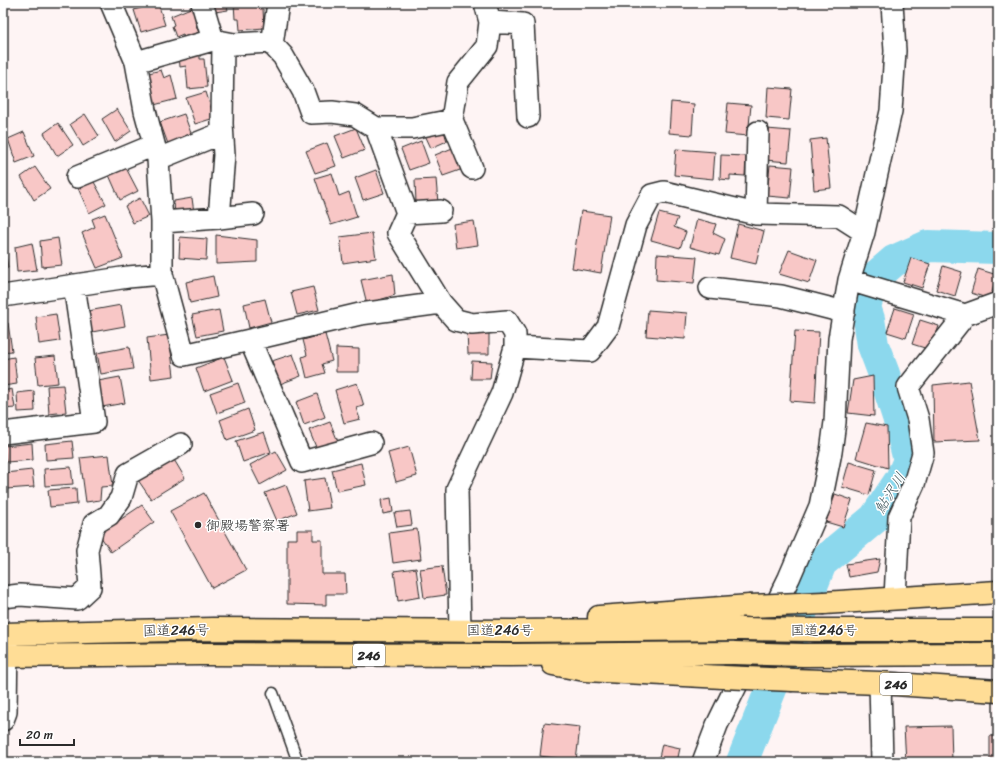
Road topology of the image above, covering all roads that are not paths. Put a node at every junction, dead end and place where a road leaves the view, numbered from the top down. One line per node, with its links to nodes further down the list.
1 (111, 3): 8 (street)
2 (202, 3): 6 (street)
3 (278, 3): 7 (street)
4 (892, 3): 23 (street)
5 (488, 12): 9 (street); 10 (street)
6 (218, 41): 7 (street); 8 (street); 13 (street)
7 (272, 45): 11 (street)
8 (136, 62): 14 (street)
9 (528, 117)
10 (452, 120): 11 (street); 15 (street)
11 (376, 128): 18 (street)
12 (758, 132): 20 (street)
13 (222, 133): 14 (street); 21 (street)
14 (156, 152): 16 (street); 22 (street)
15 (472, 168)
16 (77, 177)
17 (441, 211): 18 (street)
18 (407, 213): 29 (street)
19 (253, 214): 21 (street)
20 (756, 214): 23 (street); 34 (street)
21 (219, 218): 22 (street)
22 (162, 222): 24 (street)
23 (864, 232): 25 (street)
24 (162, 274): 26 (street); 33 (street)
25 (854, 281): 31 (street); 32 (street)
26 (74, 285): 28 (street); 35 (street)
27 (710, 288): 31 (street)
28 (3, 296)
29 (441, 302): 33 (street); 34 (street)
30 (998, 303): 32 (street)
31 (844, 312): 53 (street)
32 (965, 315): 40 (street)
33 (250, 340): 36 (street)
34 (515, 347): 42 (street)
35 (3, 433)
36 (371, 443)
37 (181, 444): 39 (street)
38 (998, 592): 40 (highway, 246)
39 (3, 597)
40 (895, 598): 44 (highway, 246, bridge)
41 (4, 630): 42 (highway, 国道246号 / 246); 47 (street)
42 (460, 630): 44 (highway, 国道246号 / 246)
43 (998, 630): 44 (highway, 国道246号 / 246, bridge)
44 (511, 631)
45 (998, 654): 46 (highway, 国道246号 / 246, bridge)
46 (510, 655): 47 (highway, 国道246号 / 246); 48 (highway, 246, bridge)
47 (5, 656): 51 (street)
48 (880, 683): 49 (highway, 246); 54 (street)
49 (998, 692)
50 (273, 693): 52 (lane)
51 (3, 720)
52 (298, 762)
53 (703, 762)
54 (882, 762)

